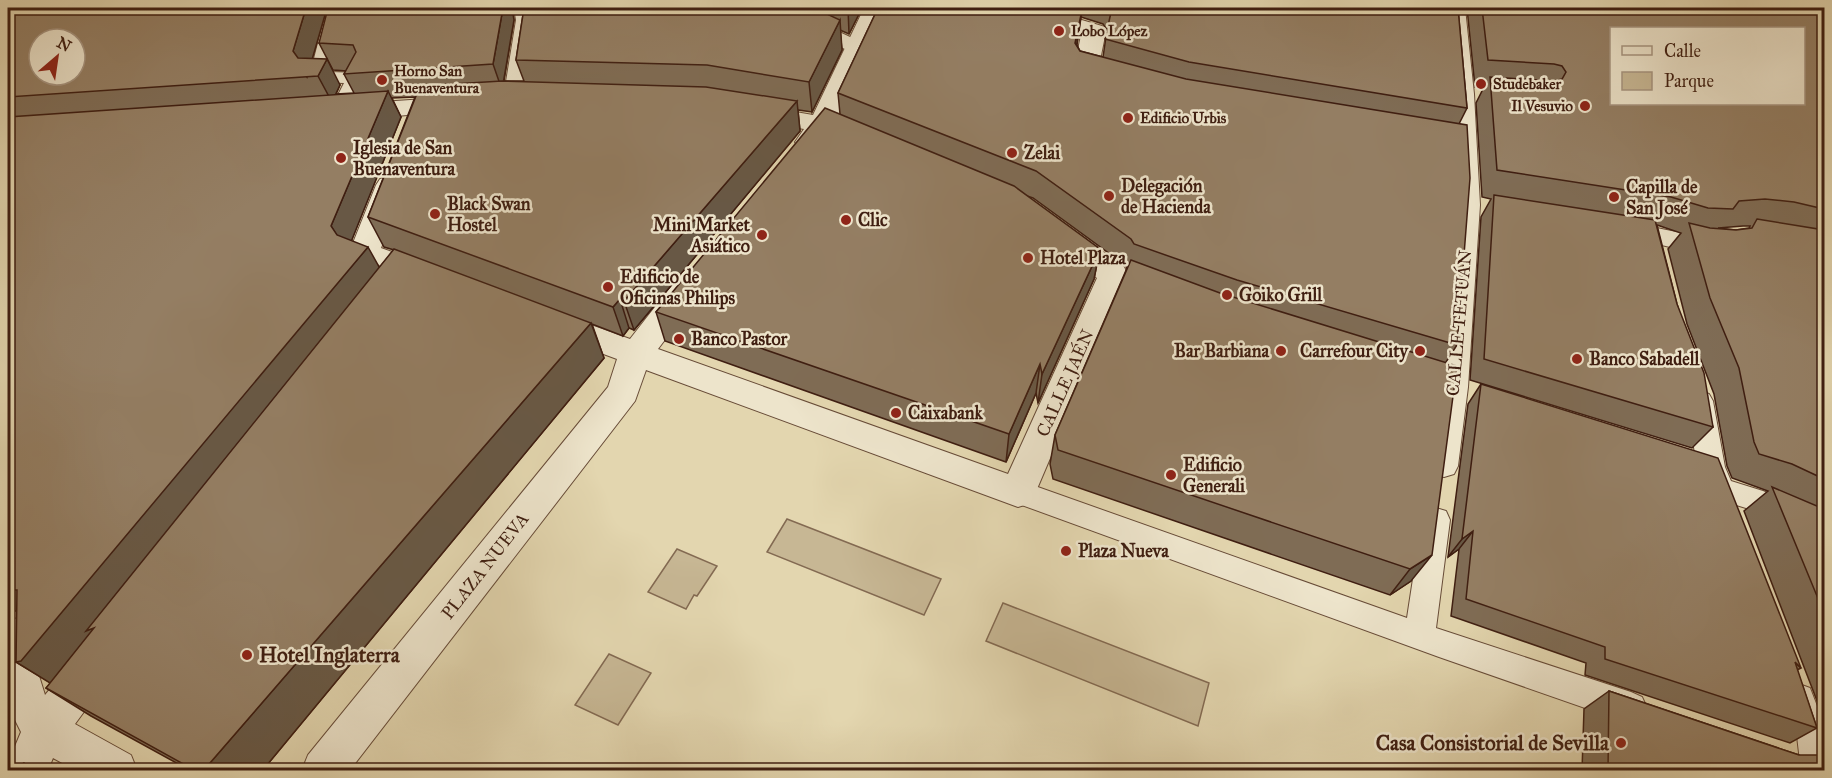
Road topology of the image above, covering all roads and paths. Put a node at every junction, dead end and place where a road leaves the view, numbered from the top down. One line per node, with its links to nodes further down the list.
1 (336, 8): 12 (street)
2 (754, 8): 8 (street)
3 (876, 8): 8 (street)
4 (1018, 8): 9 (street)
5 (1456, 8): 33 (street, CALLE TETUÁN)
6 (524, 14): 7 (street); 10 (street)
7 (548, 19)
8 (858, 48): 13 (street)
9 (1097, 73)
10 (505, 101): 12 (street)
11 (734, 109): 13 (street)
12 (327, 114)
13 (822, 124): 14 (street); 15 (street)
14 (875, 146)
15 (792, 161)
16 (398, 164): 23 (street)
17 (1040, 220): 28 (street, CALLE JAÉN)
18 (1606, 226): 19 (street)
19 (1651, 234): 20 (street); 21 (street)
20 (1726, 235)
21 (1659, 268)
22 (701, 271): 25 (street)
23 (451, 285)
24 (527, 314): 25 (street)
25 (641, 345): 28 (street); 40 (street, PLAZA NUEVA)
26 (1691, 374): 27 (street)
27 (1707, 472): 29 (street); 30 (street)
28 (1018, 492): 33 (street)
29 (1732, 521)
30 (1824, 532)
31 (8, 634): 36 (street)
32 (117, 637): 36 (street)
33 (1429, 639): 35 (street)
34 (1789, 672): 37 (street)
35 (1655, 716)
36 (44, 730): 38 (street); 39 (street)
37 (1808, 768)
38 (26, 771)
39 (116, 771)
40 (323, 771)

